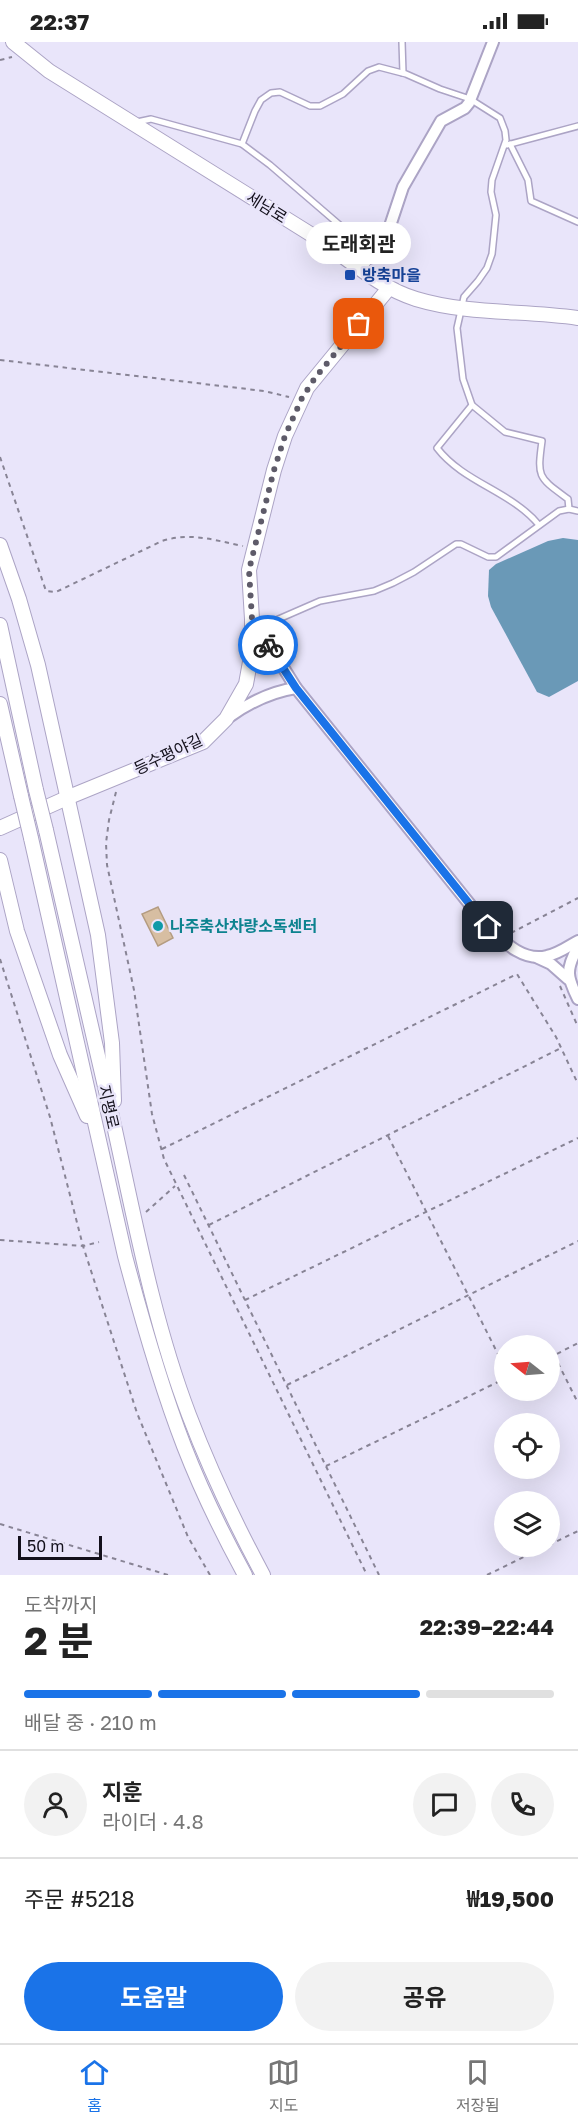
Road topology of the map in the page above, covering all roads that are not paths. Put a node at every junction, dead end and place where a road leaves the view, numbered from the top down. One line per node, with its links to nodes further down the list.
1 (13, 42): 6 (main road, 세남로)
2 (402, 42): 4 (lane)
3 (493, 42): 5 (street)
4 (402, 73): 5 (lane); 8 (lane)
5 (470, 99): 9 (lane); 11 (street)
6 (132, 123): 8 (lane); 12 (main road, 세남로)
7 (578, 126): 9 (lane)
8 (242, 144): 11 (lane)
9 (507, 145): 10 (lane); 14 (lane)
10 (578, 222)
11 (370, 256): 12 (street)
12 (360, 268): 13 (main road, 세남로)
13 (388, 288): 14 (main road, 세남로); 21 (main road, 등수평야길)
14 (462, 308): 15 (main road, 세남로); 16 (lane)
15 (578, 318)
16 (472, 405): 17 (lane); 19 (lane)
17 (569, 509): 18 (lane); 19 (lane)
18 (578, 511)
19 (539, 525): 21 (lane)
20 (0, 545): 26 (main road)
21 (255, 623): 23 (street); 25 (main road, 등수평야길)
22 (0, 625): 34 (main road, 지평로, bridge)
23 (296, 688): 25 (street); 31 (street)
24 (0, 704): 35 (main road, 지평로, bridge)
25 (226, 719): 26 (main road, 등수평야길)
26 (69, 797): 27 (main road, 등수평야길); 34 (main road)
27 (0, 828)
28 (0, 860): 35 (main road)
29 (578, 941): 31 (street)
30 (578, 947): 32 (street)
31 (532, 956): 32 (street)
32 (568, 979): 33 (street)
33 (578, 999)
34 (115, 1130): 37 (main road, 지평로)
35 (100, 1148): 36 (main road, 지평로)
36 (246, 1575)
37 (263, 1575)

